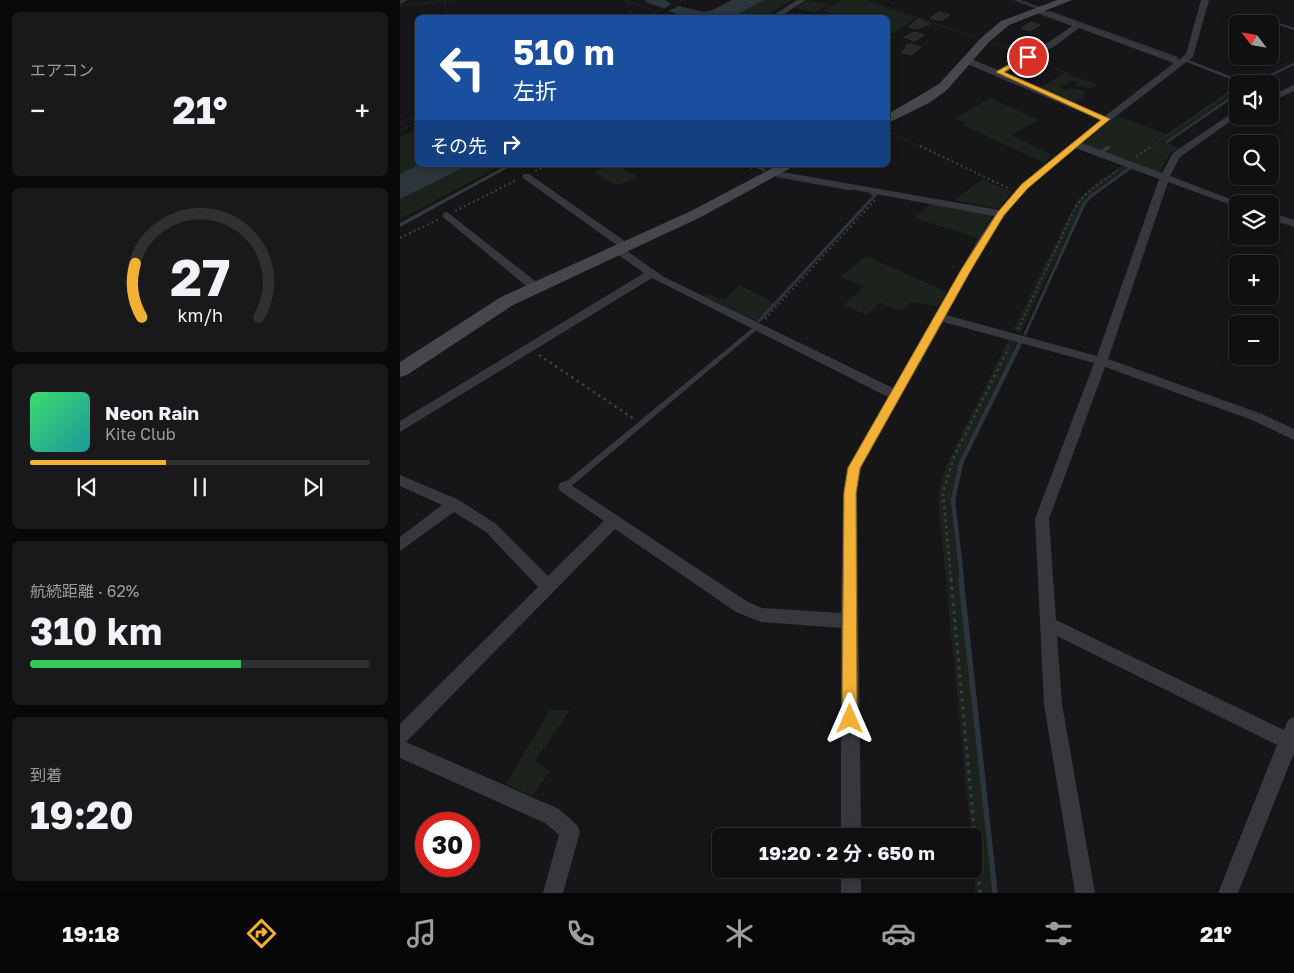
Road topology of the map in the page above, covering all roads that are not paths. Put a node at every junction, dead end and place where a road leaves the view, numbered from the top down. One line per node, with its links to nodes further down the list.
1 (802, 0): 5 (street)
2 (1067, 0): 4 (street)
3 (1205, 0): 10 (street)
4 (1044, 10): 7 (street); 9 (street); 10 (street)
5 (777, 15)
6 (1279, 24): 8 (lane)
7 (1078, 25): 10 (street); 11 (street)
8 (1294, 29)
9 (968, 61): 11 (street); 18 (street)
10 (1182, 61): 12 (lane); 20 (street)
11 (999, 72): 20 (street)
12 (1229, 76)
13 (1294, 88): 15 (street)
14 (1279, 94): 15 (lane)
15 (1282, 95): 16 (street); 17 (street)
16 (1279, 96)
17 (1294, 97)
18 (890, 118)
19 (1229, 118): 28 (street)
20 (1106, 119): 21 (street)
21 (1074, 144): 23 (street); 30 (street)
22 (1108, 147): 23 (lane)
23 (1100, 154): 28 (street)
24 (507, 167): 34 (lane)
25 (785, 167): 26 (street)
26 (774, 172): 30 (street); 35 (street)
27 (526, 176): 35 (street)
28 (1165, 177): 29 (street); 40 (street)
29 (1229, 201)
30 (1001, 214): 38 (street)
31 (447, 215): 37 (street)
32 (1279, 219): 33 (street)
33 (1294, 224)
34 (400, 225)
35 (621, 247): 36 (street); 37 (street)
36 (651, 274): 39 (street); 43 (street)
37 (536, 287): 41 (street)
38 (939, 317): 40 (street); 42 (street)
39 (757, 327): 42 (street); 46 (lane)
40 (1101, 361): 44 (street); 52 (street)
41 (400, 371)
42 (894, 395): 51 (street)
43 (400, 427)
44 (1294, 435)
45 (400, 480): 47 (street)
46 (564, 487): 48 (street)
47 (454, 504): 49 (street); 50 (street)
48 (614, 520): 50 (street); 51 (street)
49 (400, 545)
50 (547, 586): 53 (street)
51 (849, 621): 56 (street)
52 (1049, 624): 54 (street); 60 (street)
53 (400, 736)
54 (1292, 737): 61 (street)
55 (400, 749): 58 (street)
56 (851, 828)
57 (851, 878): 59 (street)
58 (553, 893)
59 (851, 893)
60 (1085, 893)
61 (1228, 893)

